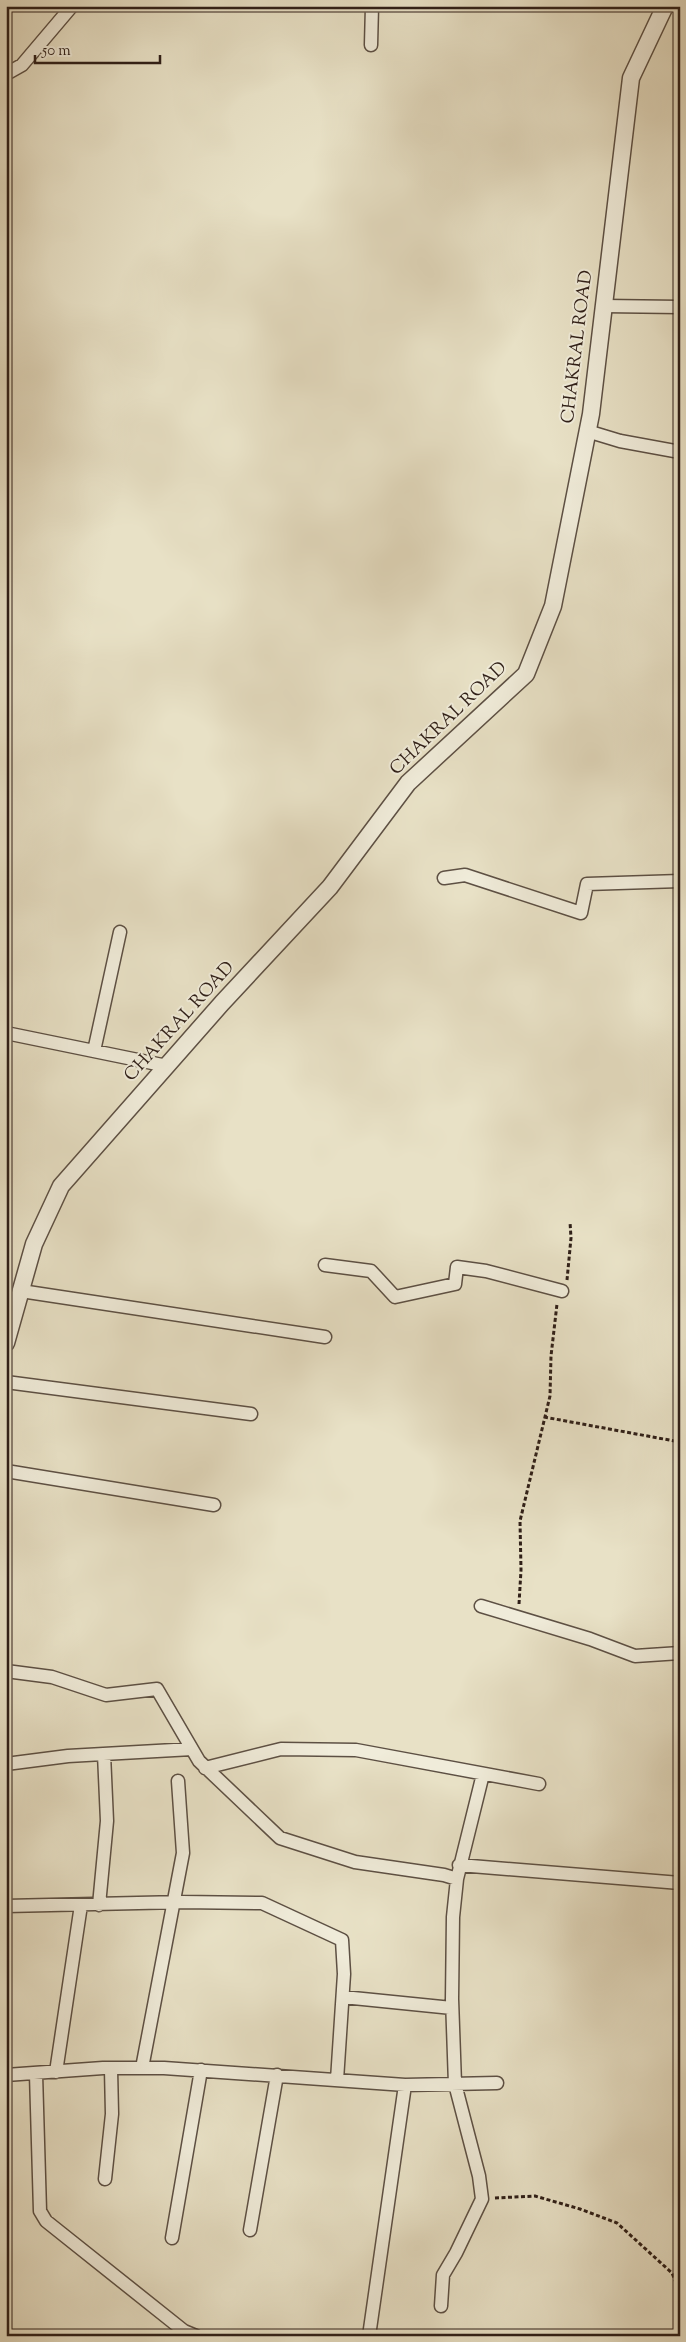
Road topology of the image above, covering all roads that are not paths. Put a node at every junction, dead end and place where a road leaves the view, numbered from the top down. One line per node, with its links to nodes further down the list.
1 (72, 6): 5 (street)
2 (372, 6): 4 (street)
3 (665, 6): 6 (street, CHAKRAL ROAD)
4 (371, 45)
5 (6, 74)
6 (604, 306): 7 (street); 8 (street, CHAKRAL ROAD)
7 (680, 307)
8 (587, 431): 9 (street); 15 (street, CHAKRAL ROAD)
9 (680, 452)
10 (444, 878): 11 (street)
11 (680, 881)
12 (120, 932): 14 (street)
13 (6, 1033): 14 (street)
14 (94, 1051): 15 (street)
15 (167, 1066): 17 (street, CHAKRAL ROAD)
16 (325, 1264): 18 (street)
17 (21, 1290): 19 (street); 20 (street, CHAKRAL ROAD)
18 (562, 1291)
19 (325, 1337)
20 (6, 1343)
21 (6, 1382): 22 (street)
22 (251, 1414)
23 (6, 1471): 24 (street)
24 (214, 1505)
25 (481, 1606): 26 (street)
26 (680, 1653)
27 (6, 1671): 28 (street)
28 (192, 1749): 29 (street); 31 (street)
29 (104, 1754): 30 (street); 40 (street)
30 (6, 1764)
31 (205, 1768): 32 (street); 36 (street)
32 (483, 1774): 34 (street); 35 (street)
33 (178, 1781): 38 (street)
34 (539, 1784)
35 (459, 1865): 36 (street); 37 (street)
36 (457, 1879): 43 (street)
37 (680, 1883)
38 (174, 1902): 40 (street); 42 (street); 45 (street)
39 (81, 1905): 40 (street); 41 (street); 47 (street)
40 (99, 1905)
41 (6, 1906)
42 (343, 1997): 43 (street); 51 (street)
43 (452, 2008): 53 (street)
44 (111, 2068): 45 (street); 47 (street); 55 (street)
45 (142, 2068): 46 (street)
46 (201, 2070): 49 (street); 57 (street)
47 (56, 2072): 48 (street)
48 (36, 2074): 50 (street); 59 (street)
49 (277, 2074): 51 (street); 56 (street)
50 (6, 2075)
51 (338, 2080): 54 (street)
52 (497, 2083): 53 (street)
53 (455, 2084): 54 (street); 58 (street)
54 (405, 2085): 60 (street)
55 (105, 2179)
56 (250, 2230)
57 (172, 2238)
58 (441, 2306)
59 (196, 2336)
60 (370, 2336)

